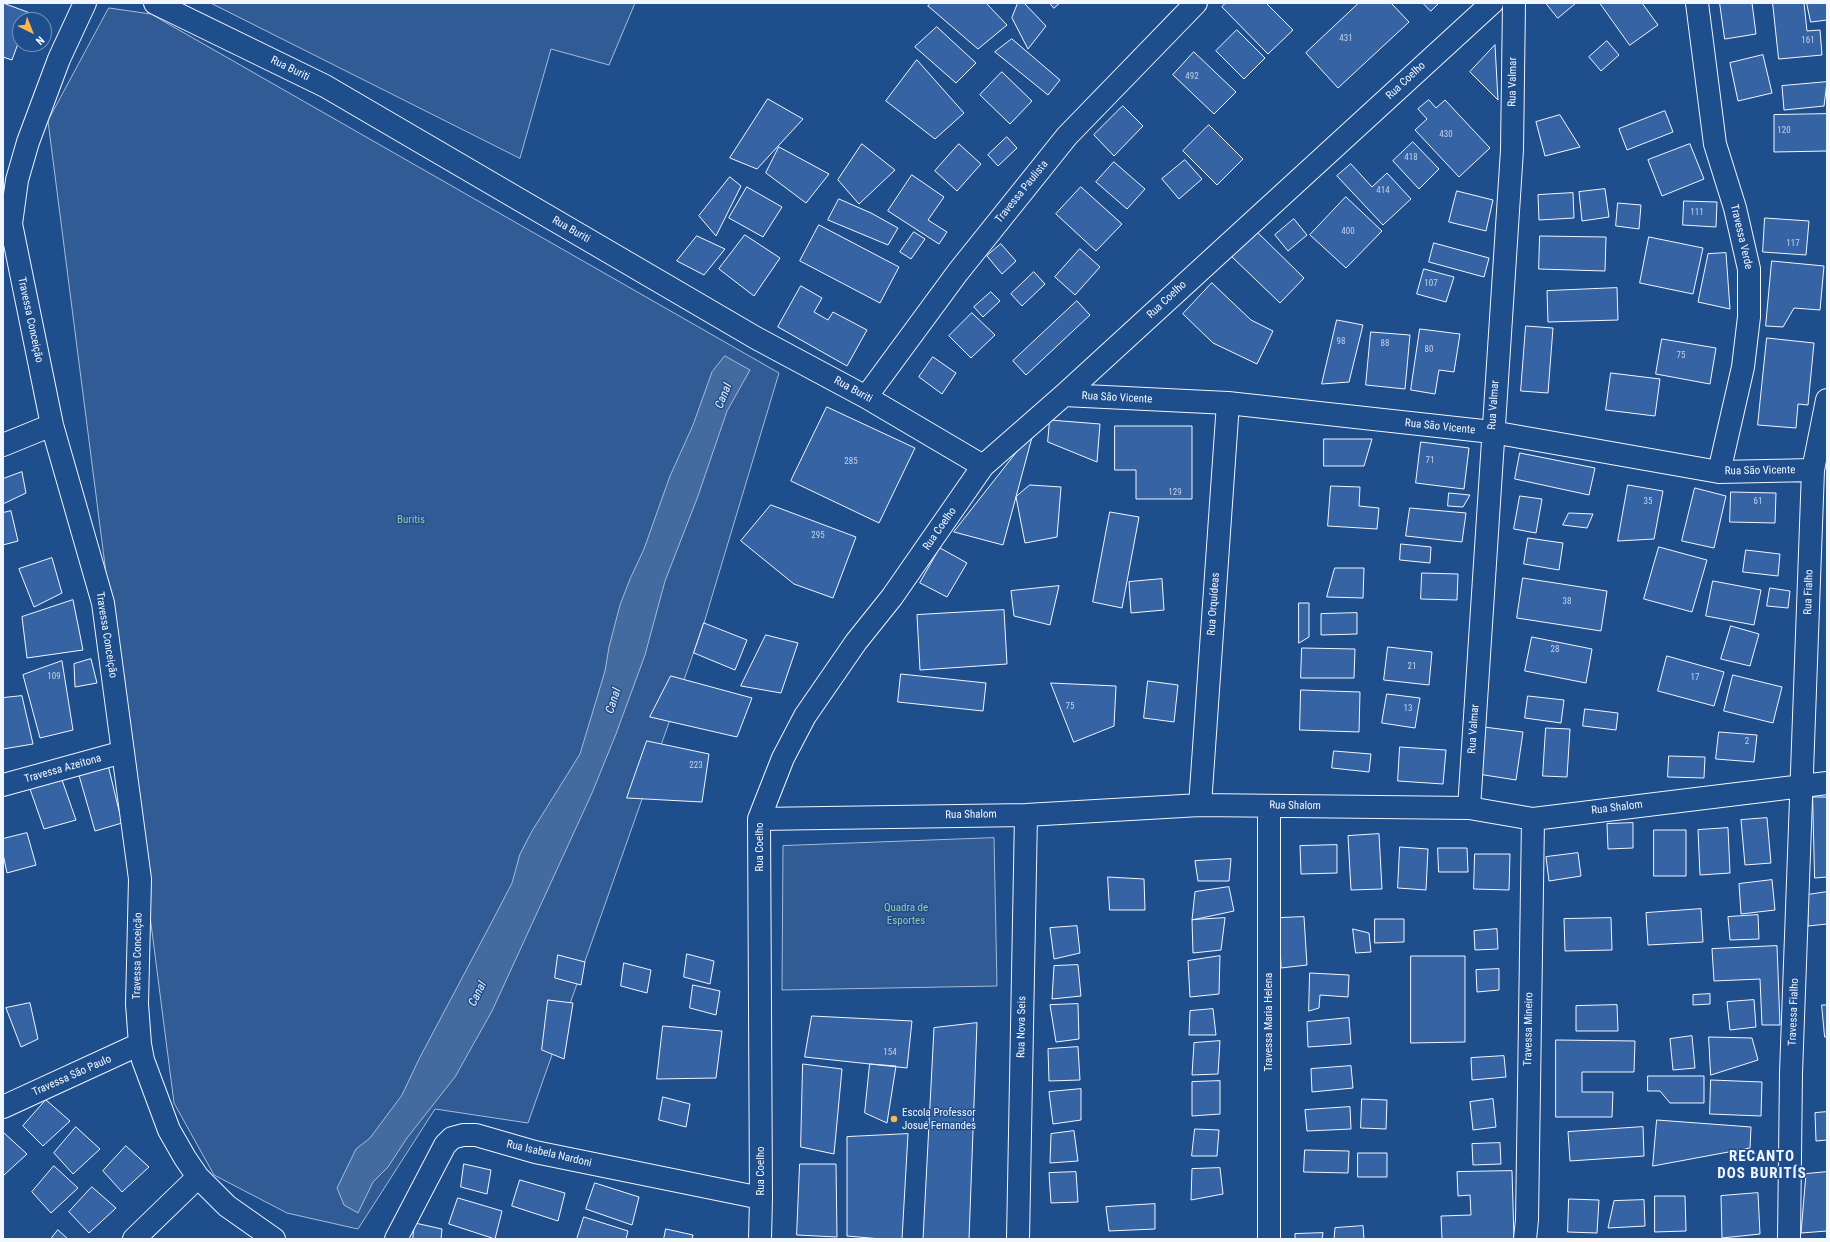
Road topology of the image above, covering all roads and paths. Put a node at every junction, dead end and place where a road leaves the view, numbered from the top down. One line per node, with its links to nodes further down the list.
1 (85, 3): 7 (street, Travessa Conceição)
2 (155, 3): 9 (street, Rua Buriti)
3 (1196, 3): 9 (street, Travessa Paulista)
4 (1492, 3): 8 (street, Rua Coelho)
5 (1514, 3): 13 (street, Rua Valmar)
6 (1697, 3): 17 (street, Travessa Verde)
7 (7, 225): 12 (street, Travessa Conceição)
8 (1064, 395): 11 (street, Rua São Vicente); 15 (street, Rua Coelho)
9 (866, 397): 15 (street, Rua Buriti)
10 (1827, 400): 16 (street, Rua Fialho)
11 (1228, 403): 13 (street, Rua São Vicente); 22 (street, Rua Orquídeas)
12 (52, 425): 14 (street); 18 (street, Travessa Conceição)
13 (1492, 432): 17 (street, Rua São Vicente); 24 (street, Rua Valmar)
14 (3, 445)
15 (983, 466): 26 (street, Rua Coelho)
16 (1813, 470): 17 (street, Rua São Vicente); 21 (street, Rua Fialho)
17 (1719, 472)
18 (123, 752): 20 (street, Travessa Azeitona); 28 (street, Travessa Conceição)
19 (1827, 783): 21 (street, Rua Shalom)
20 (3, 785)
21 (1802, 785): 27 (street, Rua Shalom); 39 (street, Travessa Fialho)
22 (1200, 805): 23 (street, Rua Shalom); 25 (street, Rua Shalom)
23 (1269, 806): 24 (street, Rua Shalom); 37 (street, Travessa Maria Helena)
24 (1469, 808): 27 (street, Rua Shalom)
25 (1026, 814): 26 (street, Rua Shalom); 36 (street, Rua Nova Seis)
26 (759, 819): 31 (street, Rua Coelho)
27 (1533, 819): 38 (street, Travessa Mineiro)
28 (140, 1044): 29 (street, Travessa São Paulo); 30 (street, Travessa Conceição)
29 (3, 1107)
30 (198, 1177): 32 (street); 33 (street, Travessa Conceição)
31 (761, 1198): 34 (street, Rua Isabela Nardoni); 35 (street, Rua Coelho)
32 (134, 1239)
33 (274, 1239)
34 (396, 1239)
35 (760, 1239)
36 (1018, 1239)
37 (1269, 1239)
38 (1525, 1239)
39 (1788, 1239)

